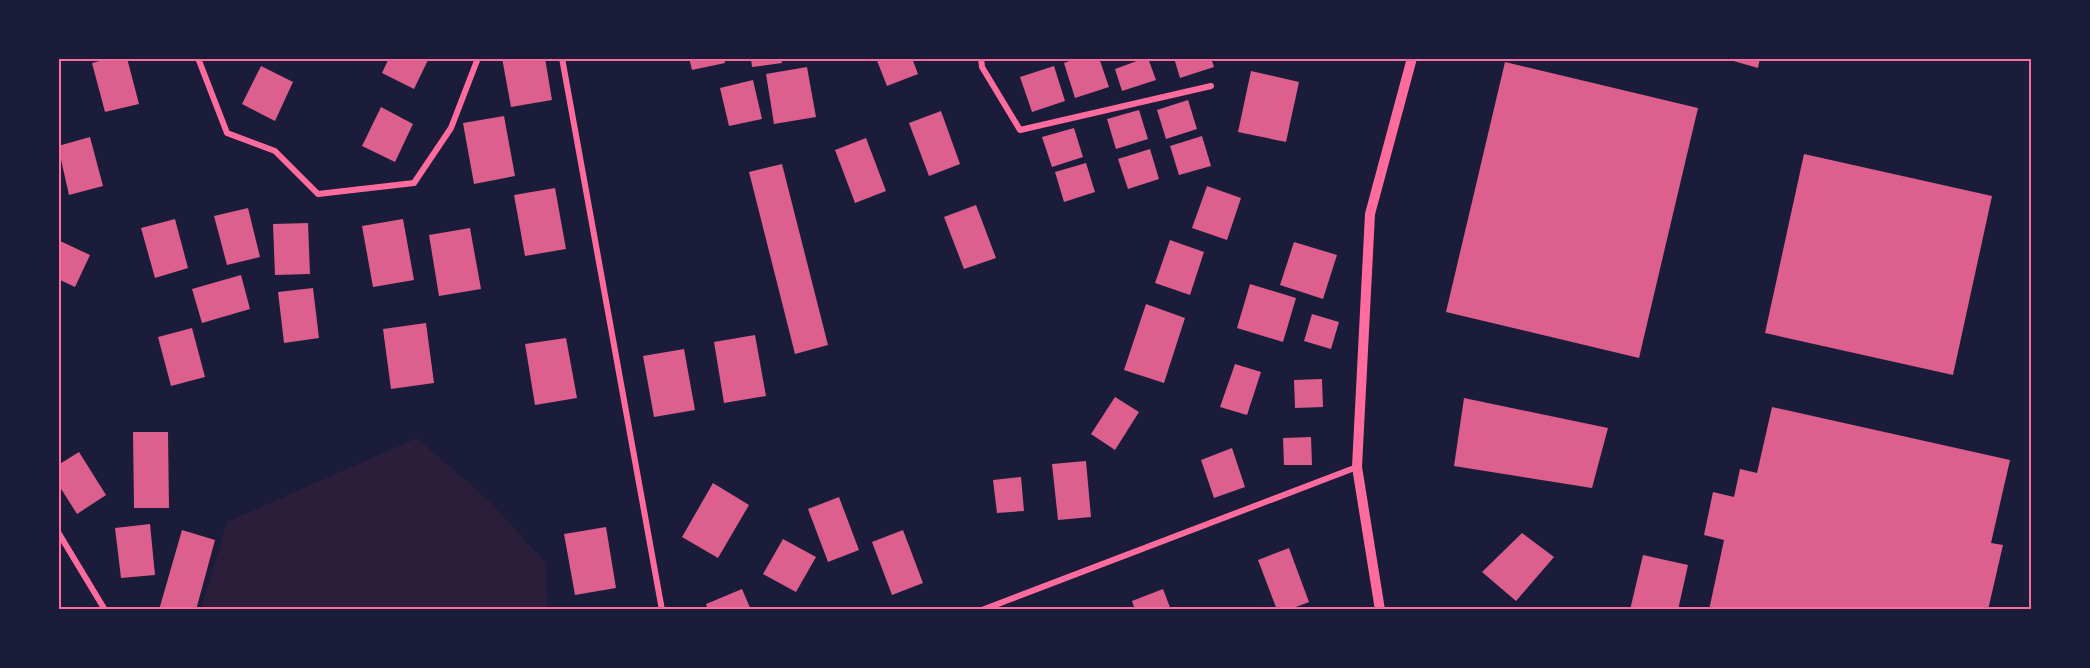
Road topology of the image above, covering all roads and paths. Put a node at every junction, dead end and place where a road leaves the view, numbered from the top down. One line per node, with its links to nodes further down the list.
1 (198, 58): 2 (street)
2 (478, 58)
3 (562, 58): 10 (street)
4 (981, 58): 6 (street)
5 (1412, 58): 7 (street)
6 (1211, 86)
7 (1357, 467): 11 (street); 12 (street)
8 (58, 532): 9 (street)
9 (105, 609)
10 (662, 609)
11 (982, 609)
12 (1380, 609)

